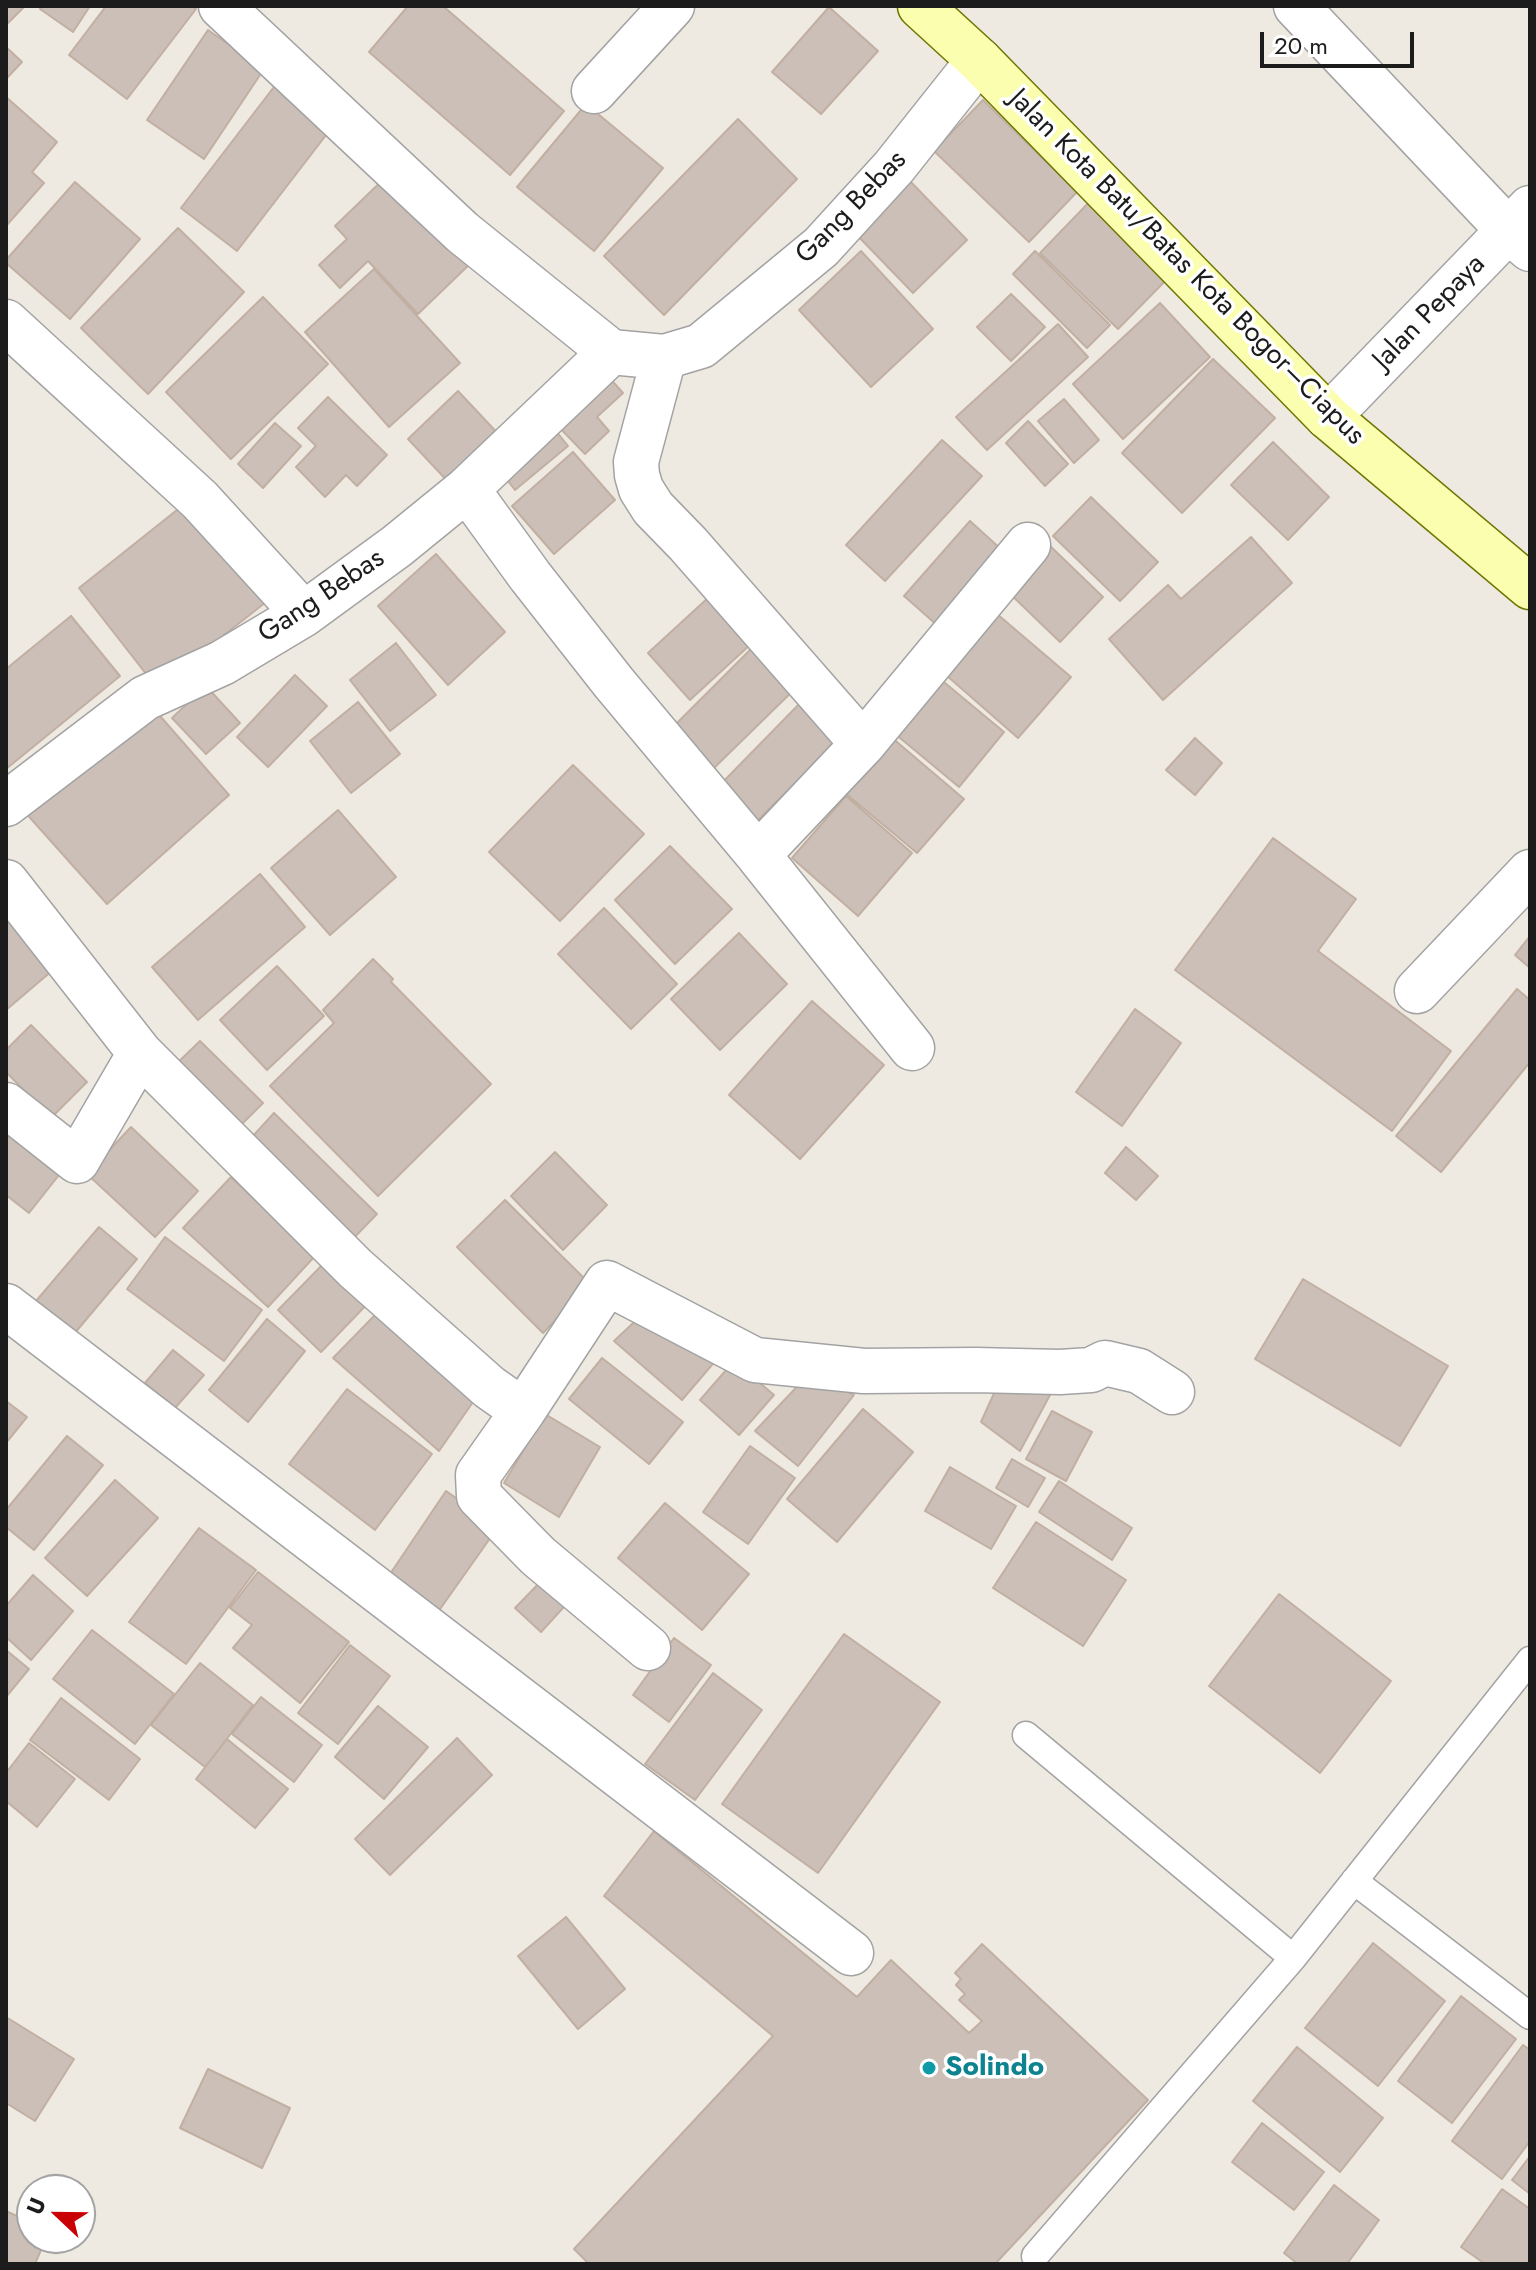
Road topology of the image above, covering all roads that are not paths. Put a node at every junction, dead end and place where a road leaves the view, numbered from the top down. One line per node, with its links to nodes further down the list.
1 (221, 6): 9 (street)
2 (672, 6): 6 (street)
3 (920, 6): 5 (main road, Jalan Kota Batu/Batas Kota Bogor–Ciapus)
4 (1296, 6): 7 (street)
5 (979, 60): 10 (street, Gang Bebas); 11 (main road, Jalan Kota Batu/Batas Kota Bogor–Ciapus)
6 (594, 91)
7 (1523, 229): 11 (street, Jalan Pepaya)
8 (6, 322): 15 (street)
9 (611, 352): 10 (street); 12 (street, Gang Bebas)
10 (664, 357): 16 (street)
11 (1328, 417): 14 (main road, Jalan Kota Batu/Batas Kota Bogor–Ciapus)
12 (467, 489): 15 (street, Gang Bebas); 18 (street)
13 (1028, 545): 16 (street)
14 (1530, 587)
15 (304, 614): 17 (street, Gang Bebas)
16 (863, 744): 18 (street)
17 (6, 804)
18 (758, 855): 22 (street)
19 (1530, 872): 21 (street)
20 (6, 882): 23 (street)
21 (1417, 991)
22 (912, 1048)
23 (140, 1053): 24 (street); 27 (street)
24 (6, 1105)
25 (6, 1306): 32 (street)
26 (1172, 1392): 27 (street)
27 (523, 1411): 28 (street)
28 (648, 1648)
29 (1530, 1660): 31 (lane)
30 (1026, 1735): 33 (lane)
31 (1354, 1881): 33 (lane); 34 (lane)
32 (851, 1953)
33 (1293, 1958): 35 (lane)
34 (1530, 2016)
35 (1035, 2256)

